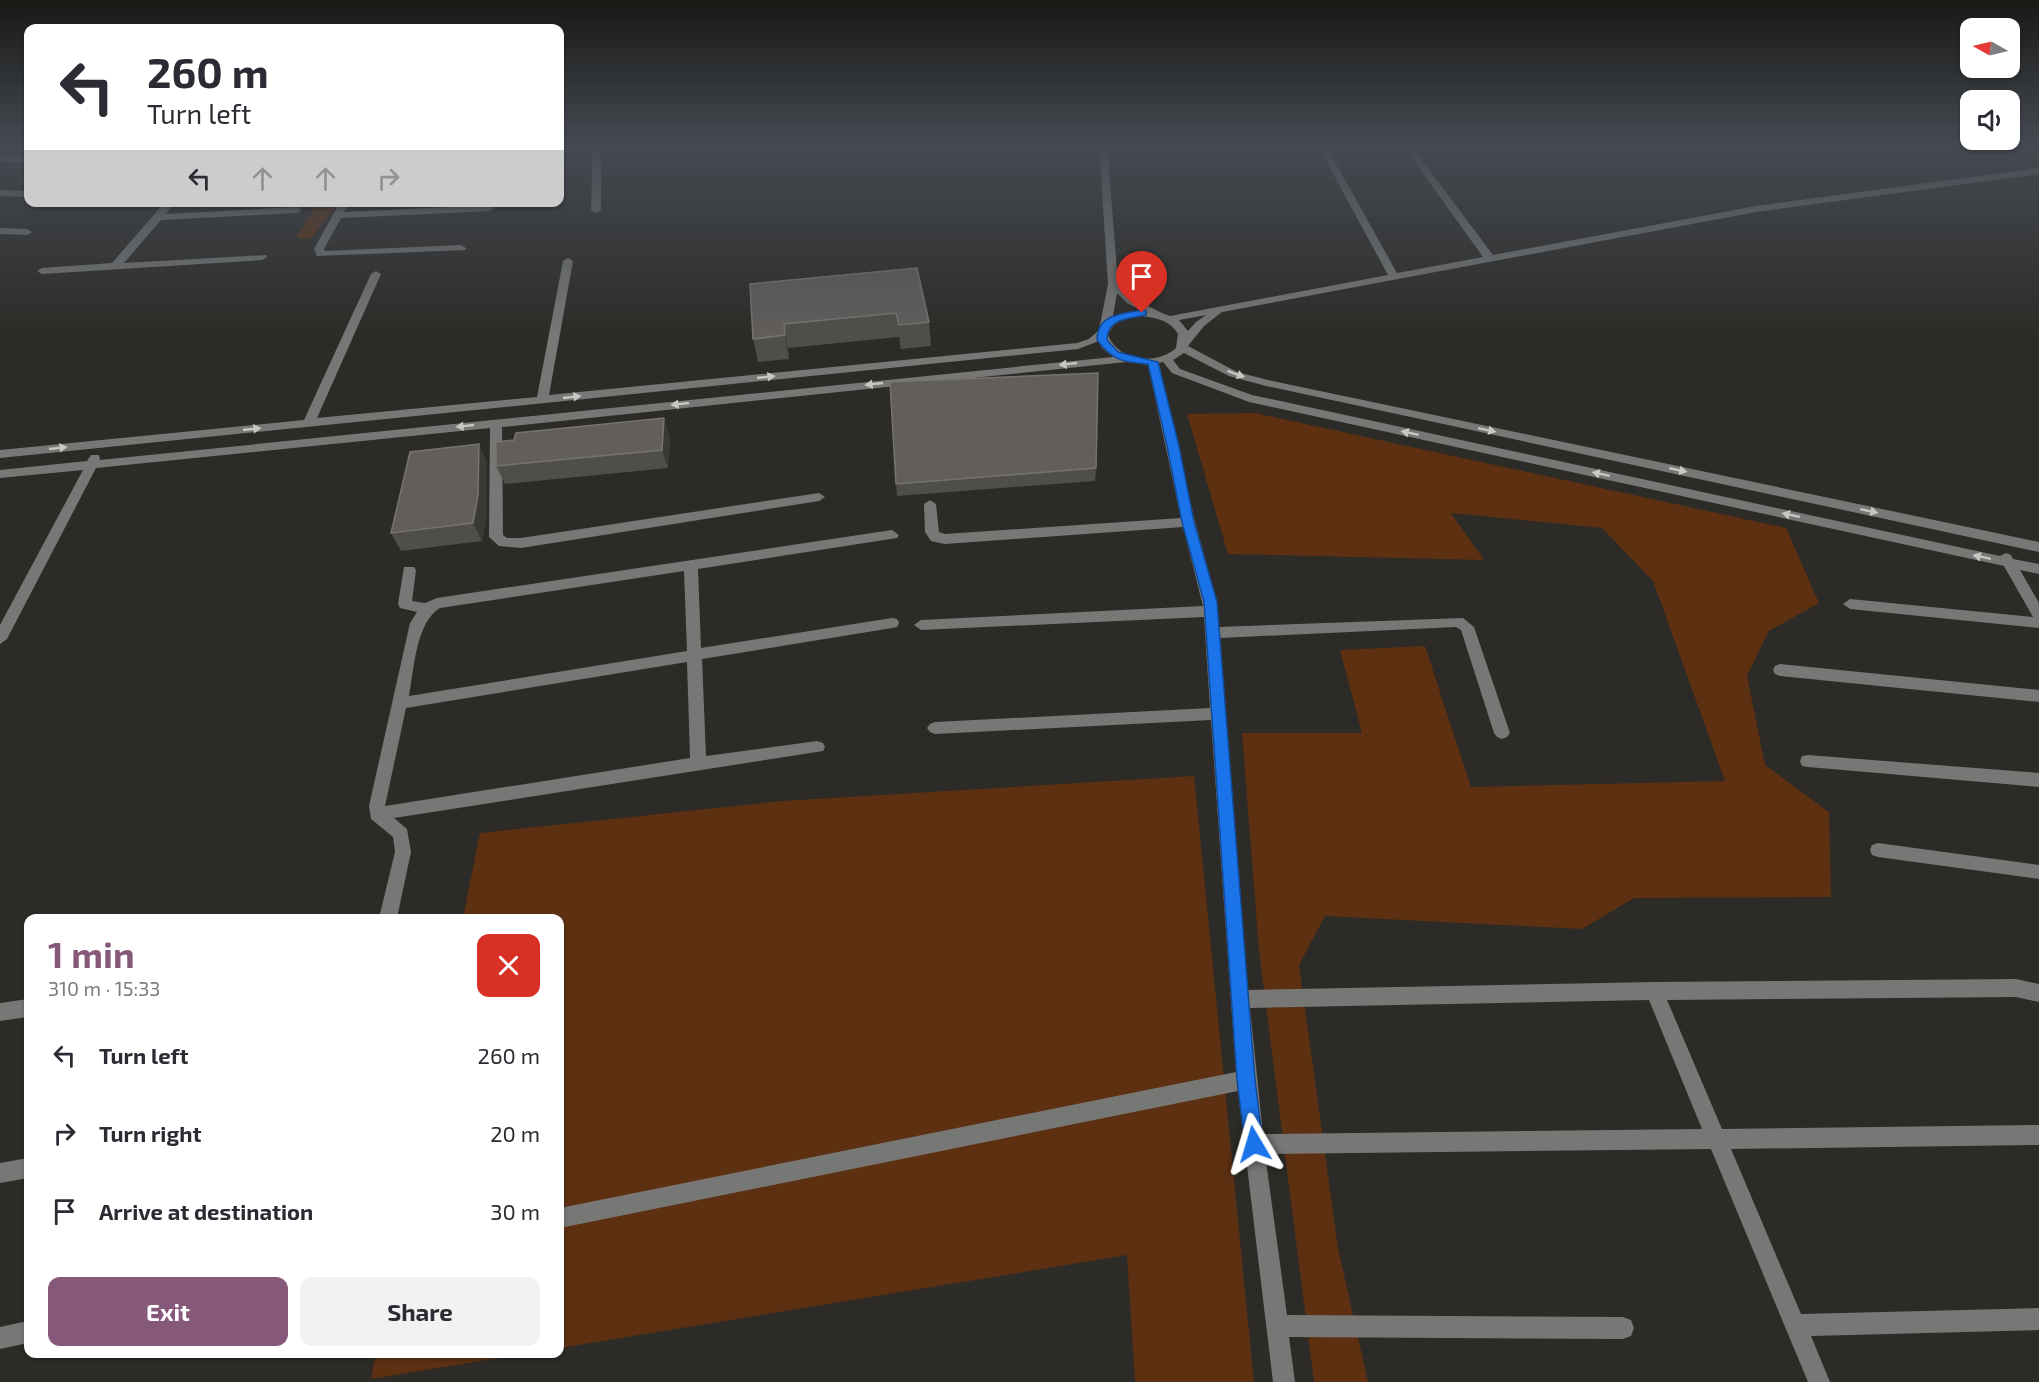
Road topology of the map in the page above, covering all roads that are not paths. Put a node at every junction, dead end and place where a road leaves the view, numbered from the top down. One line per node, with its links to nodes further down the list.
1 (165, 208): 10 (street)
2 (342, 208): 9 (street)
3 (479, 208): 9 (street)
4 (1108, 208): 21 (street)
5 (1356, 208): 20 (street)
6 (1453, 208): 15 (street)
7 (1760, 208): 15 (street)
8 (297, 210): 10 (street)
9 (338, 215): 13 (street)
10 (158, 217): 17 (street)
11 (0, 231): 12 (street)
12 (27, 232)
13 (461, 248)
14 (262, 257): 17 (street)
15 (1490, 259): 20 (street)
16 (568, 261): 29 (street)
17 (116, 265): 18 (street)
18 (42, 271)
19 (376, 273): 30 (street)
20 (1394, 277): 22 (street)
21 (1113, 284): 23 (street); 25 (street)
22 (1222, 310): 24 (street); 26 (street)
23 (1156, 314): 24 (street); 25 (street)
24 (1169, 319): 26 (street)
25 (1104, 328): 27 (street); 29 (street, one-way to 25)
26 (1185, 345): 28 (street); 40 (street, one-way to 40)
27 (1126, 359): 28 (street); 31 (street, one-way to 31)
28 (1159, 361): 38 (street); 42 (street, one-way to 28)
29 (542, 400): 30 (street)
30 (309, 423): 32 (street, one-way to 30)
31 (496, 423): 34 (street, one-way to 34); 36 (street)
32 (104, 444): 33 (street, one-way to 32); 34 (street)
33 (0, 454)
34 (92, 464): 35 (street); 54 (street)
35 (0, 474)
36 (819, 497)
37 (930, 504): 38 (street)
38 (1188, 522): 48 (street)
39 (892, 535): 43 (street)
40 (1997, 538): 41 (street); 42 (street)
41 (2039, 547)
42 (2008, 562): 44 (street); 49 (street)
43 (691, 565): 47 (street); 55 (street)
44 (2039, 569)
45 (410, 570): 47 (street)
46 (1850, 604): 51 (street)
47 (427, 609): 58 (street)
48 (1211, 611): 52 (street); 53 (street)
49 (2039, 615)
50 (892, 623): 55 (street)
51 (2039, 623)
52 (921, 625)
53 (1213, 633): 59 (street); 61 (street)
54 (0, 639)
55 (696, 655): 58 (street); 64 (street)
56 (1780, 670): 57 (street)
57 (2039, 696)
58 (399, 703): 66 (street)
59 (1219, 714): 60 (street); 72 (street)
60 (935, 728)
61 (1503, 732)
62 (817, 747): 64 (street)
63 (1808, 761): 65 (street)
64 (698, 763): 66 (street)
65 (2039, 780)
66 (377, 814): 69 (street)
67 (1878, 850): 68 (street)
68 (2039, 872)
69 (389, 914)
70 (1654, 991): 71 (street); 72 (street); 77 (street)
71 (2039, 993)
72 (1240, 999): 75 (street)
73 (24, 1009): 74 (street)
74 (0, 1012)
75 (1246, 1080): 78 (street); 81 (street)
76 (2039, 1135): 77 (street)
77 (1716, 1137): 78 (street); 83 (street)
78 (1254, 1144): 84 (street)
79 (24, 1169): 80 (street)
80 (0, 1173)
81 (564, 1217)
82 (2039, 1319): 83 (street)
83 (1795, 1325): 89 (street)
84 (1277, 1326): 85 (street); 88 (street)
85 (1623, 1328)
86 (24, 1333): 87 (street)
87 (0, 1338)
88 (1284, 1382)
89 (1819, 1382)

